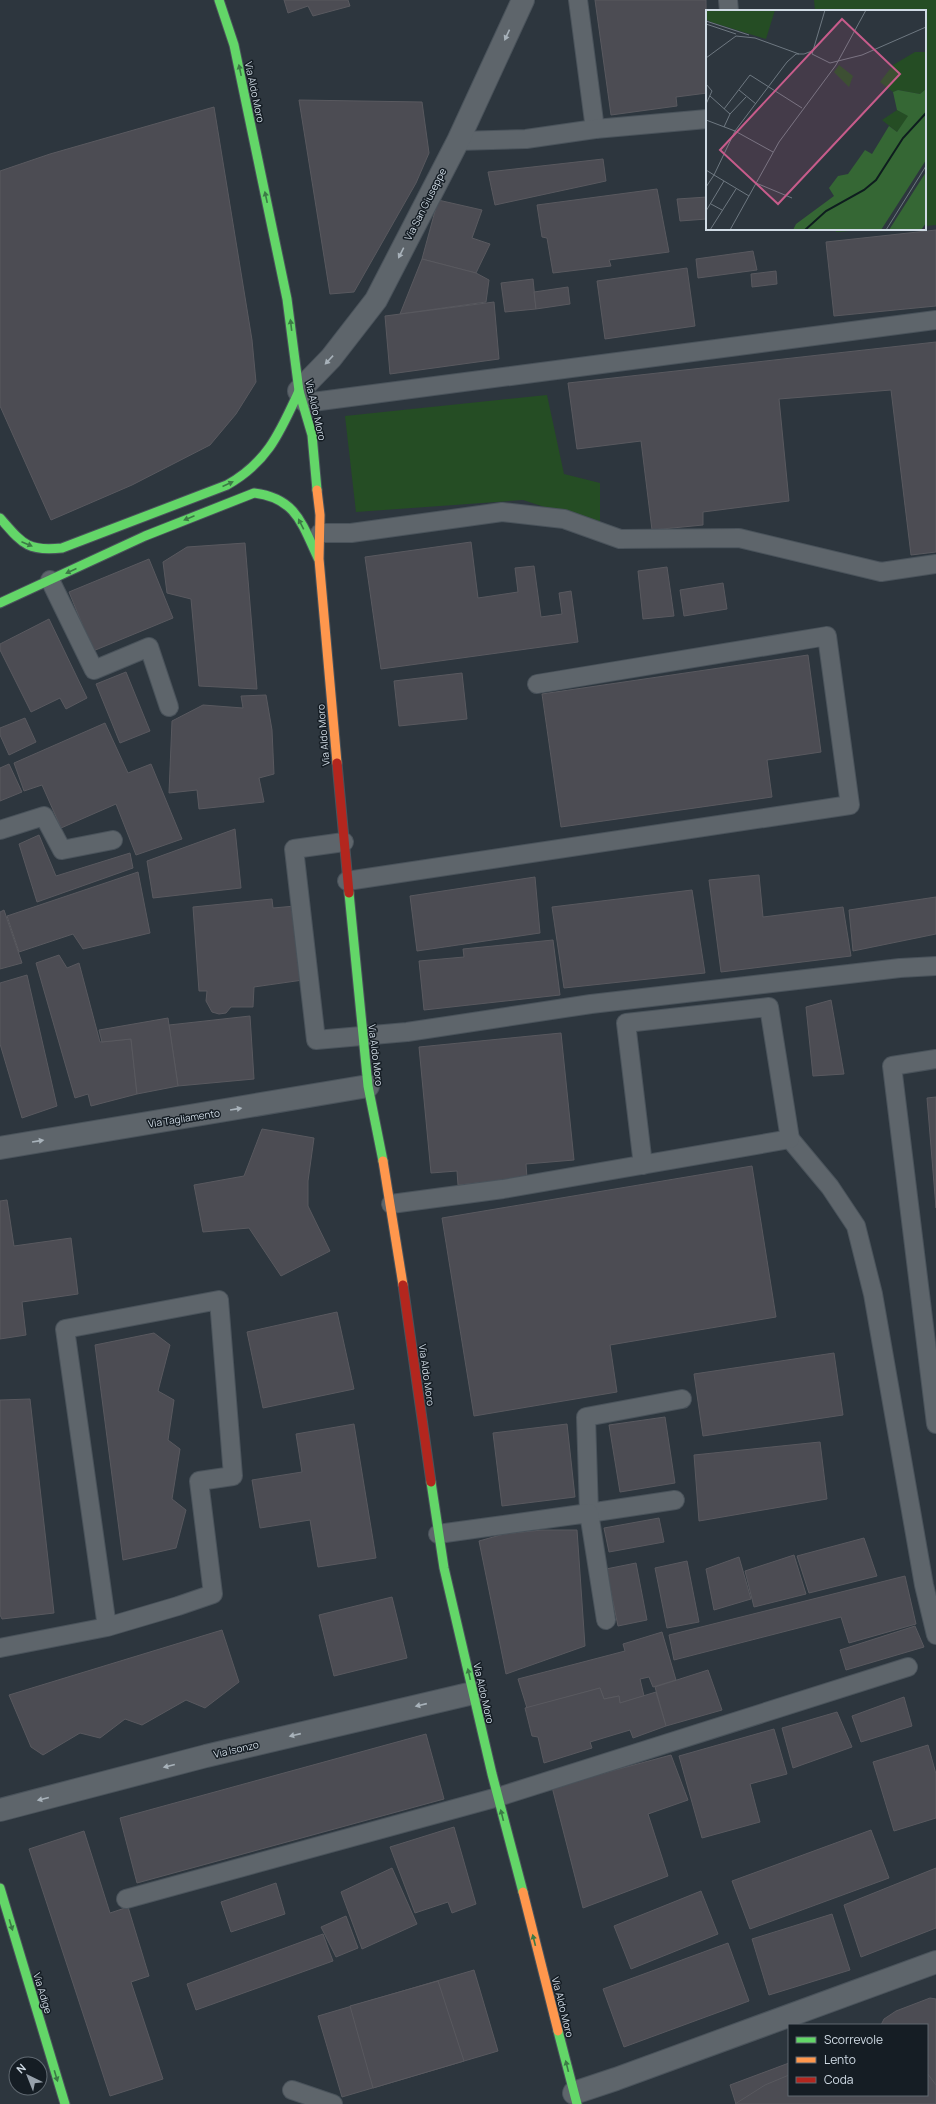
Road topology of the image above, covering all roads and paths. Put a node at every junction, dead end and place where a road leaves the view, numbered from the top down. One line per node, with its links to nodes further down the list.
1 (219, 0): 10 (main road, Via Aldo Moro, one-way to 1)
2 (523, 0): 8 (street, Via San Giuseppe, one-way to 8)
3 (578, 0): 7 (lane)
4 (728, 0): 5 (lane)
5 (730, 10)
6 (706, 119): 7 (lane)
7 (595, 129): 8 (lane)
8 (458, 141): 10 (street, Via San Giuseppe, one-way to 10)
9 (936, 320): 10 (lane)
10 (302, 397): 11 (main road, one-way to 10); 12 (main road, Via Aldo Moro)
11 (0, 518)
12 (320, 532): 13 (main road, Via Aldo Moro); 14 (lane)
13 (319, 559): 15 (main road, one-way to 15); 21 (main road, Via Aldo Moro)
14 (936, 564)
15 (50, 580): 16 (main road); 18 (lane)
16 (0, 603)
17 (538, 684): 22 (lane)
18 (169, 707)
19 (0, 830): 20 (lane)
20 (113, 840)
21 (344, 842): 22 (main road, Via Aldo Moro); 24 (lane)
22 (348, 881): 24 (main road, Via Aldo Moro)
23 (936, 966): 24 (lane)
24 (362, 1036): 26 (main road, Via Aldo Moro)
25 (936, 1059): 32 (lane)
26 (368, 1086): 28 (street, Via Tagliamento, one-way to 26); 30 (main road, Via Aldo Moro)
27 (790, 1139): 29 (lane); 29 (lane); 37 (lane)
28 (0, 1148)
29 (643, 1165): 30 (lane)
30 (392, 1204): 35 (main road, Via Aldo Moro)
31 (682, 1399): 34 (lane)
32 (936, 1424)
33 (675, 1500): 34 (lane)
34 (589, 1513): 35 (lane); 36 (lane)
35 (438, 1534): 41 (main road, Via Aldo Moro, one-way to 35)
36 (606, 1620)
37 (934, 1626)
38 (107, 1627): 38 (lane); 39 (lane)
39 (0, 1648)
40 (908, 1667): 42 (lane)
41 (473, 1692): 42 (main road, Via Aldo Moro); 43 (street, Via Isonzo, one-way to 43)
42 (498, 1797): 45 (lane); 48 (main road, Via Aldo Moro, one-way to 42)
43 (0, 1810)
44 (0, 1888): 49 (main road, Via Adige, one-way to 49)
45 (126, 1899)
46 (936, 1962): 48 (street)
47 (292, 2090): 50 (lane)
48 (575, 2098)
49 (65, 2104)
50 (333, 2104)

